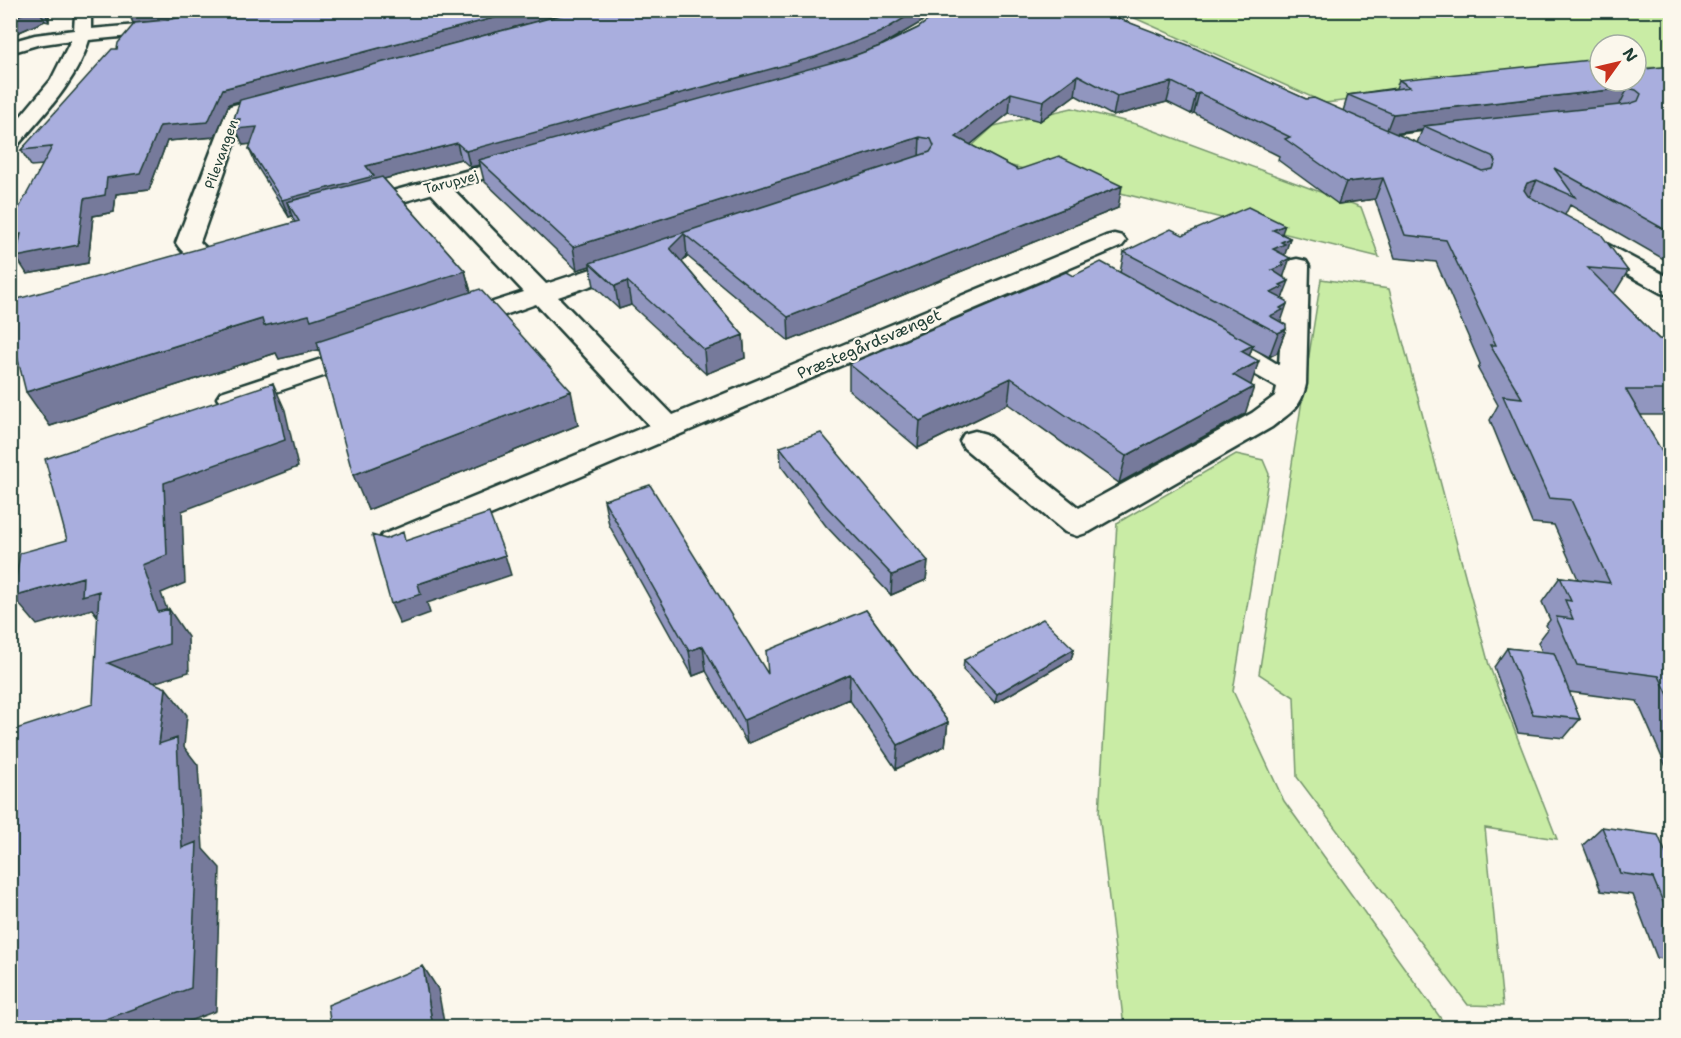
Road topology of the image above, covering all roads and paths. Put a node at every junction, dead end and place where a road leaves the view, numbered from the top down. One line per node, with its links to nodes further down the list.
1 (82, 10): 3 (street)
2 (184, 26): 3 (street)
3 (81, 33): 4 (street); 7 (street)
4 (10, 48)
5 (293, 95): 15 (street, Pilevangen)
6 (1489, 131): 9 (street)
7 (10, 142)
8 (539, 157): 10 (street, Tarupvej)
9 (1413, 157)
10 (437, 186): 11 (street, Tarupvej); 22 (street)
11 (334, 214)
12 (1564, 230): 21 (street)
13 (1114, 241): 18 (street, Præstegårdsvænget)
14 (221, 245): 15 (street)
15 (198, 252): 17 (street)
16 (652, 257): 22 (street)
17 (176, 258)
18 (1069, 260): 20 (street); 28 (street, Præstegårdsvænget)
19 (1297, 266): 26 (street)
20 (1100, 277)
21 (1671, 288)
22 (541, 295): 23 (street); 28 (street)
23 (429, 332)
24 (1201, 333): 26 (street)
25 (396, 343): 27 (street)
26 (1292, 384): 29 (street)
27 (206, 406)
28 (669, 428): 30 (street, Præstegårdsvænget)
29 (975, 441)
30 (394, 544)

